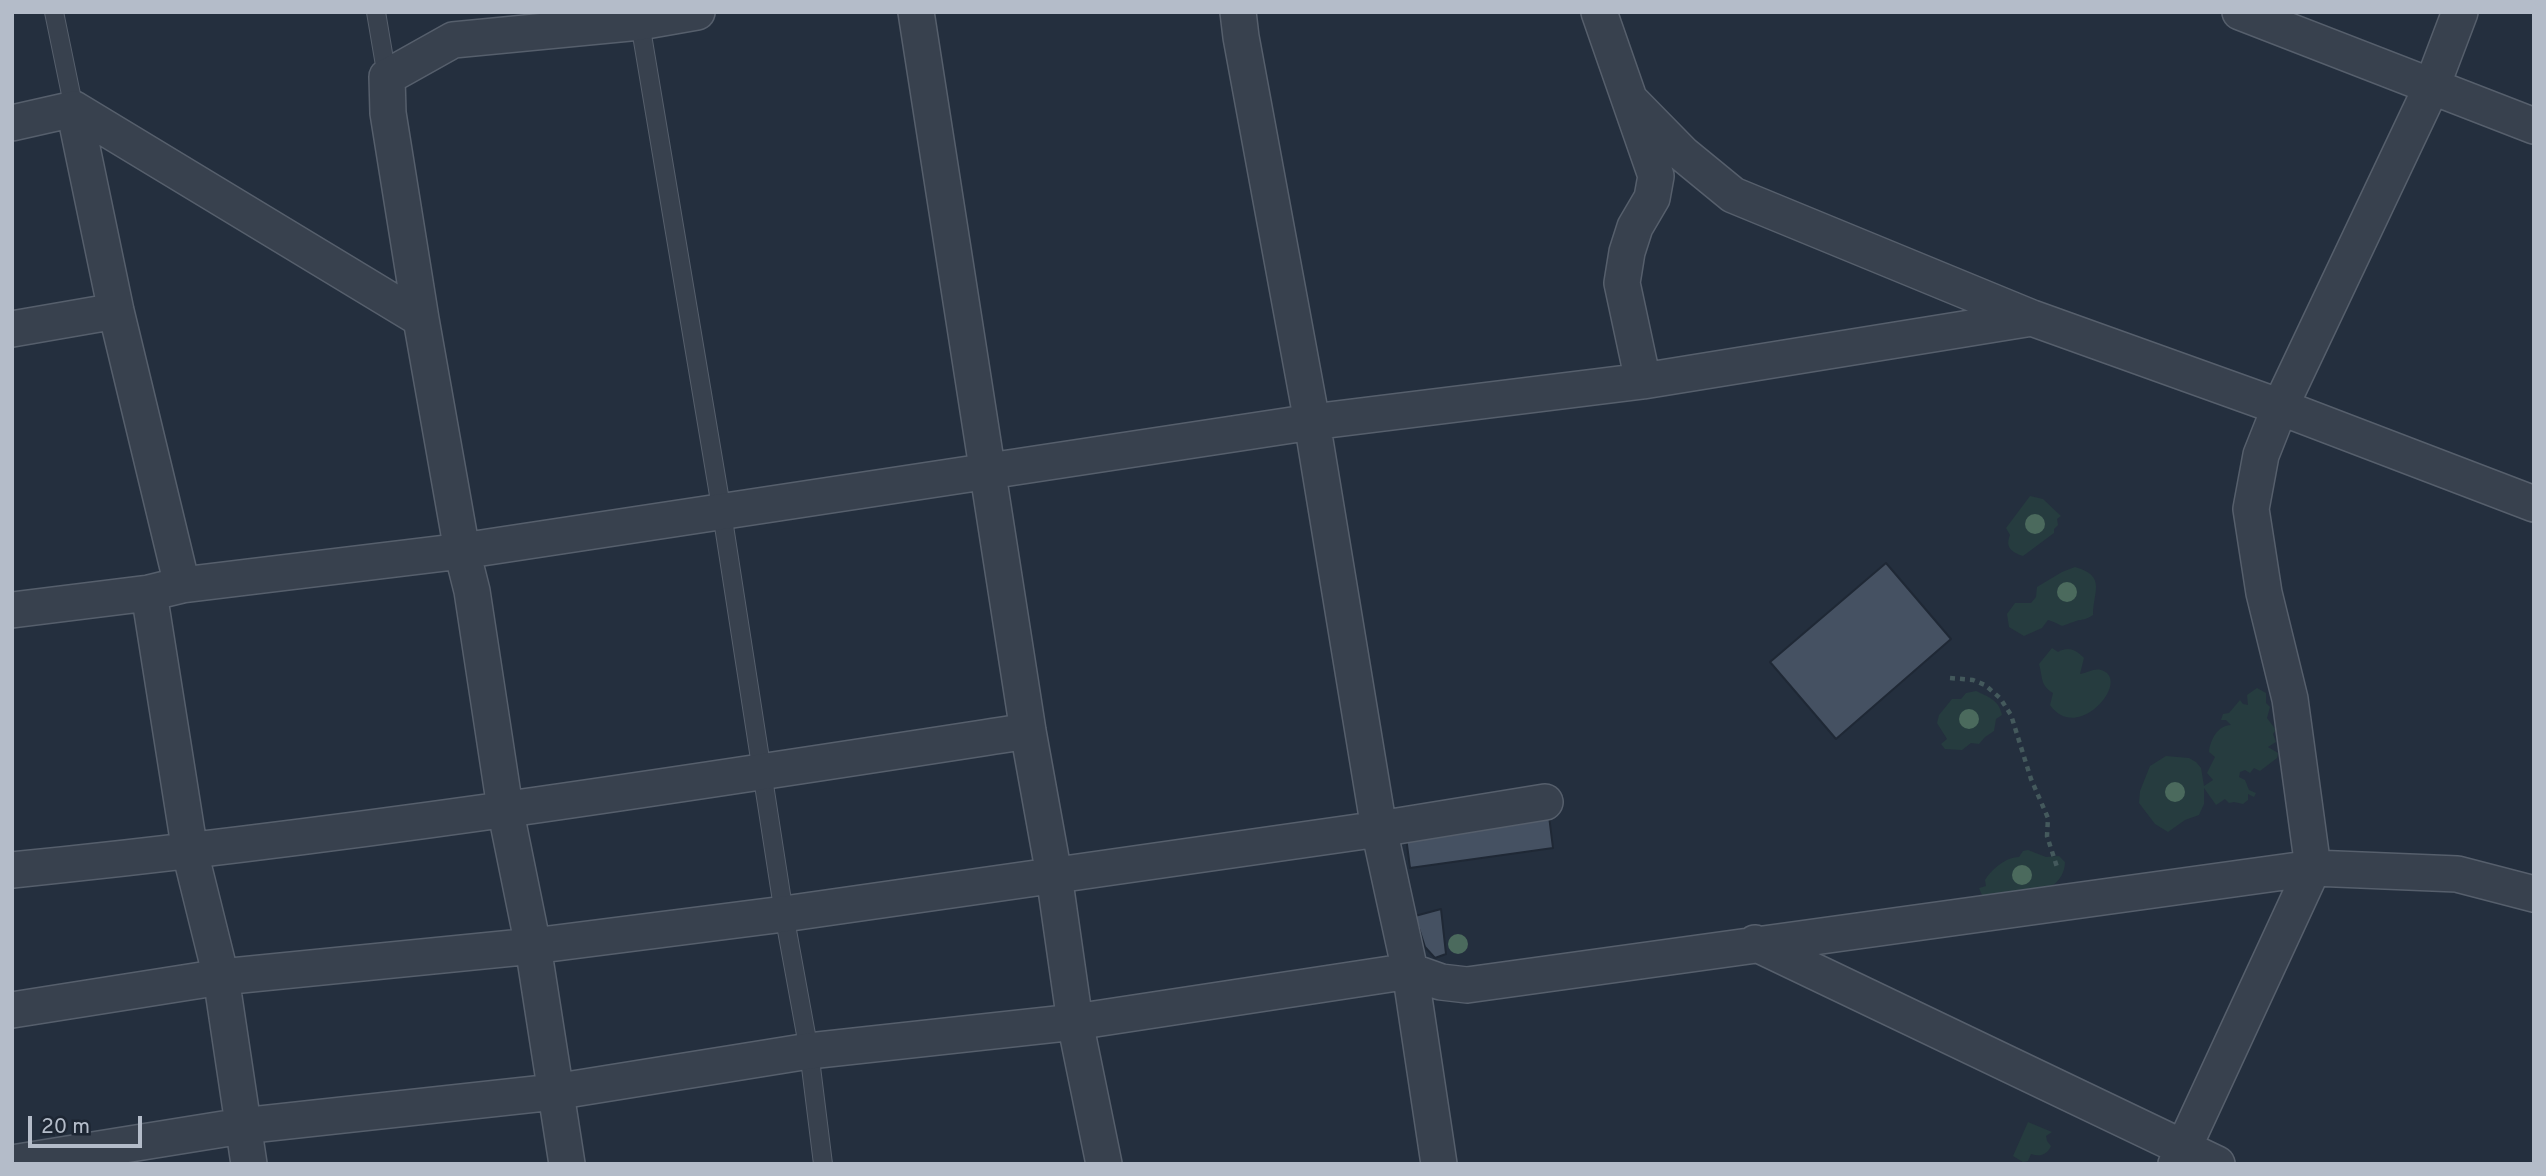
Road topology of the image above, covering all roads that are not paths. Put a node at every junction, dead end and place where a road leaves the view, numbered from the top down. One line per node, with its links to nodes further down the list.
1 (54, 12): 13 (lane)
2 (376, 12): 10 (lane)
3 (697, 12): 9 (street)
4 (916, 12): 23 (street)
5 (1238, 12): 22 (street)
6 (1599, 12): 12 (street)
7 (2240, 12): 11 (street)
8 (2460, 12): 11 (street)
9 (639, 17): 10 (street); 25 (lane)
10 (387, 77): 18 (street)
11 (2432, 86): 15 (street); 21 (street)
12 (1630, 100): 17 (street); 20 (street)
13 (74, 109): 14 (street); 16 (street); 18 (street)
14 (12, 123)
15 (2534, 126)
16 (116, 311): 19 (street); 27 (street)
17 (2032, 318): 20 (street); 21 (street)
18 (421, 319): 26 (street)
19 (12, 329)
20 (1643, 381): 22 (street)
21 (2280, 407): 24 (street); 36 (street)
22 (1312, 422): 23 (street); 34 (street)
23 (989, 472): 25 (street); 30 (street)
24 (2534, 504)
25 (722, 513): 26 (street); 31 (lane)
26 (463, 551): 27 (street); 33 (street)
27 (183, 585): 28 (street)
28 (149, 593): 29 (street); 35 (street)
29 (12, 610)
30 (1028, 731): 31 (street); 38 (street)
31 (762, 772): 33 (street); 40 (lane)
32 (1545, 802): 34 (street)
33 (505, 808): 35 (street); 42 (street)
34 (1379, 829): 38 (street); 43 (street)
35 (190, 852): 37 (street); 44 (street)
36 (2313, 868): 39 (street); 41 (street); 50 (street)
37 (12, 870)
38 (1055, 875): 40 (street); 46 (street)
39 (2534, 894)
40 (784, 914): 42 (street); 47 (lane)
41 (1755, 943): 43 (street); 50 (street)
42 (533, 946): 44 (street); 48 (street)
43 (1410, 971): 46 (street); 56 (street)
44 (221, 977): 45 (street); 49 (street)
45 (12, 1010)
46 (1075, 1022): 47 (street); 55 (street)
47 (809, 1051): 48 (street); 54 (lane)
48 (554, 1092): 49 (street); 53 (street)
49 (242, 1126): 51 (street); 52 (street)
50 (2180, 1157): 57 (street)
51 (12, 1163)
52 (249, 1164)
53 (567, 1164)
54 (823, 1164)
55 (1104, 1164)
56 (1440, 1164)
57 (2217, 1164)

